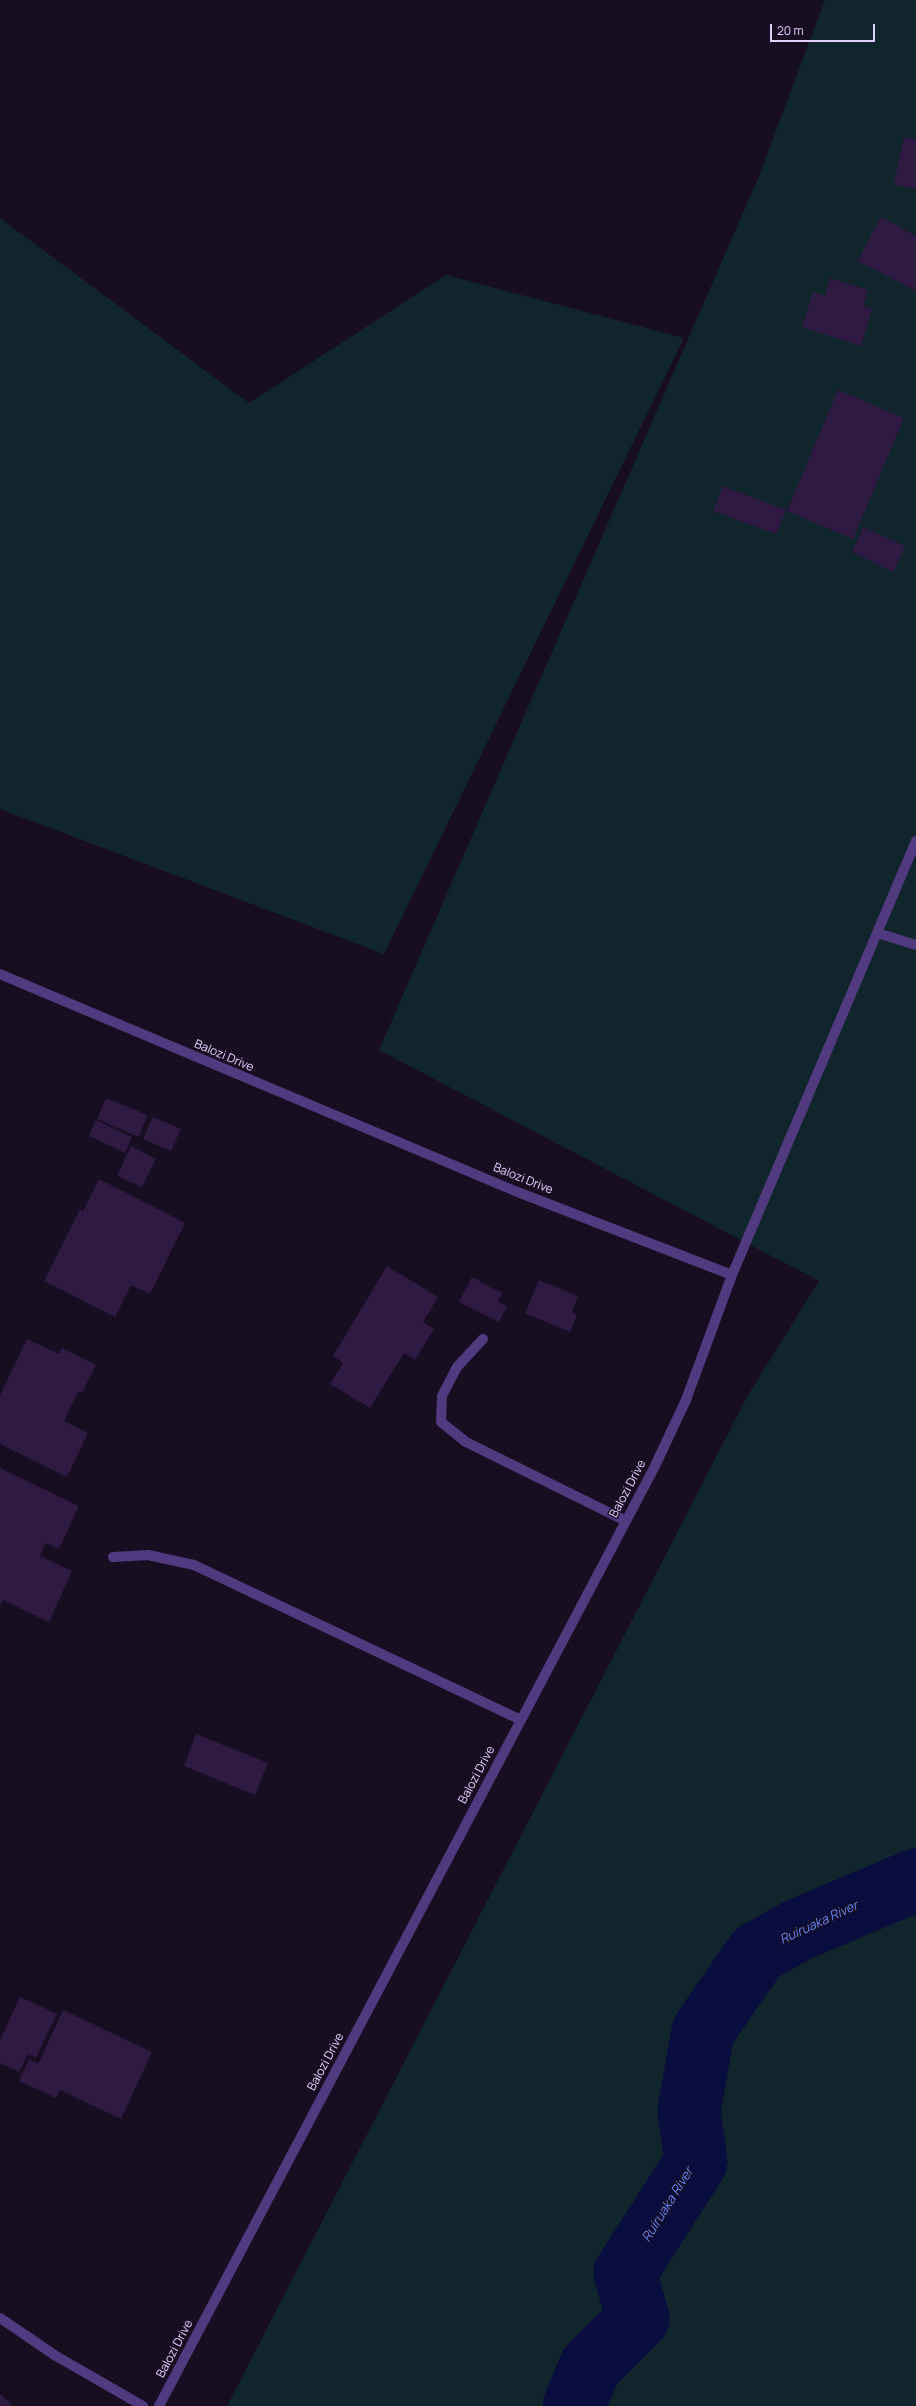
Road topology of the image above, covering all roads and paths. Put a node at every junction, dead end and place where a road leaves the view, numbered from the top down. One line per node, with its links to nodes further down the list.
1 (916, 841): 2 (street)
2 (877, 933): 3 (street); 5 (street)
3 (916, 945)
4 (0, 974): 5 (street, Balozi Drive)
5 (732, 1275): 7 (street, Balozi Drive)
6 (483, 1339): 7 (street)
7 (626, 1521): 9 (street, Balozi Drive)
8 (113, 1556): 9 (street)
9 (520, 1720): 12 (street, Balozi Drive)
10 (0, 2318): 11 (street)
11 (143, 2406)
12 (159, 2406)

